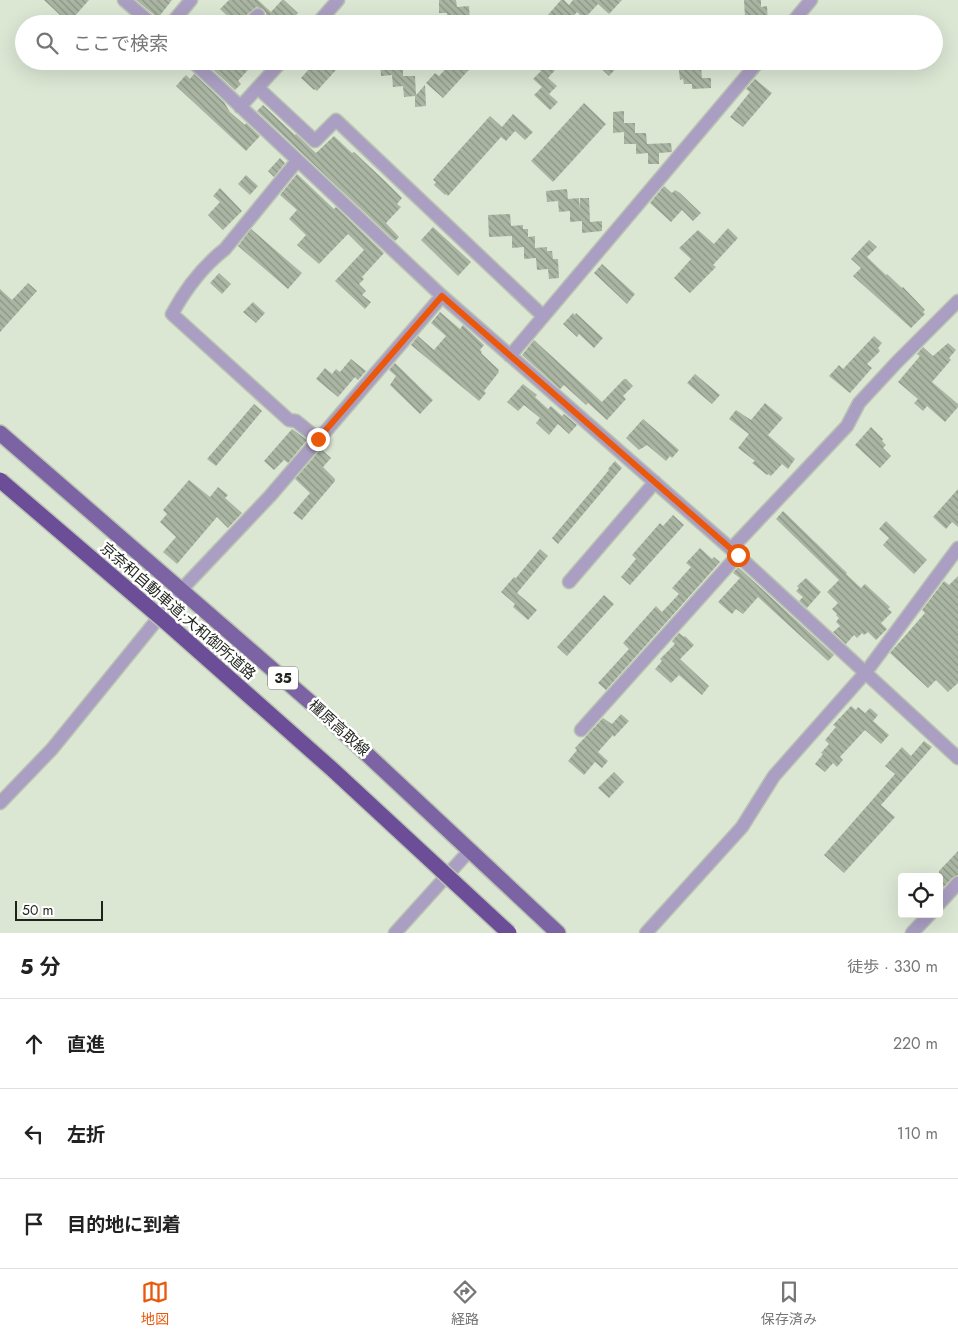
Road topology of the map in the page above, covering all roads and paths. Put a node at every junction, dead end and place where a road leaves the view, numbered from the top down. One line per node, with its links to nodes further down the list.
1 (125, 0): 5 (street)
2 (191, 0): 6 (street)
3 (338, 0): 7 (street)
4 (811, 0): 8 (street)
5 (142, 15)
6 (178, 15)
7 (325, 15)
8 (798, 15)
9 (201, 70): 13 (street)
10 (273, 70): 12 (street)
11 (751, 70): 17 (street)
12 (258, 88): 13 (street); 17 (street)
13 (240, 107): 14 (street)
14 (297, 161): 15 (street); 20 (street)
15 (442, 296): 18 (street); 20 (street)
16 (958, 301): 24 (street)
17 (543, 316): 18 (street)
18 (510, 356): 22 (street)
19 (0, 433): 26 (main road, 橿原高取線 / 35)
20 (318, 439): 26 (street)
21 (0, 480): 36 (highway, 京奈和自動車道;大和御所道路, bridge)
22 (655, 482): 24 (street); 25 (street)
23 (958, 548): 27 (street)
24 (734, 552): 27 (street); 28 (street)
25 (569, 582)
26 (182, 589): 30 (street); 31 (main road, 橿原高取線 / 35)
27 (866, 672): 29 (street); 38 (street)
28 (581, 730)
29 (958, 758)
30 (0, 803)
31 (470, 850): 35 (street); 37 (main road, 橿原高取線 / 35)
32 (958, 883): 33 (street)
33 (943, 900)
34 (926, 918): 39 (street)
35 (395, 933)
36 (509, 933)
37 (558, 933)
38 (646, 933)
39 (912, 933)

